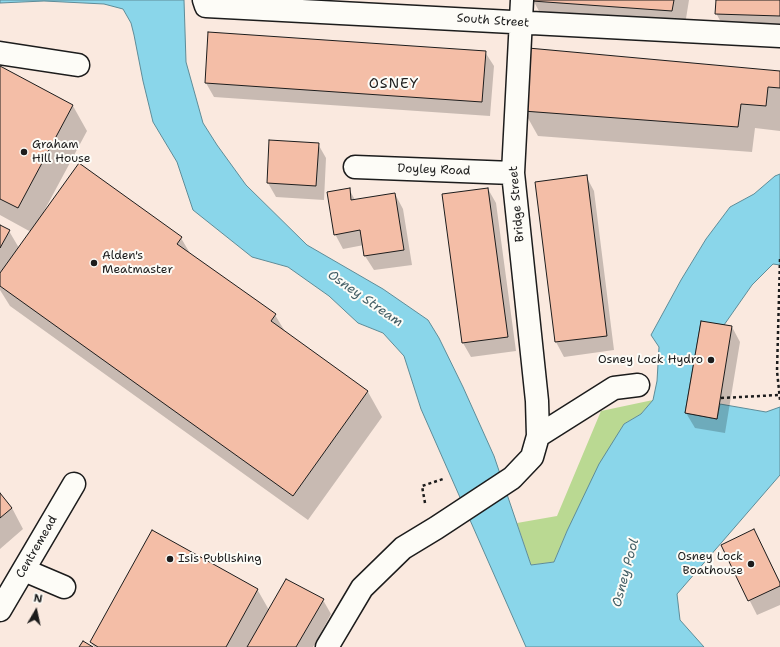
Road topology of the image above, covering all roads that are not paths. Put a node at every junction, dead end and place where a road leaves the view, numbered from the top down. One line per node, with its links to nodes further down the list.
1 (522, 0): 3 (street, Bridge Street)
2 (205, 3): 3 (street, South Street)
3 (520, 23): 4 (street, South Street); 8 (street, Bridge Street)
4 (780, 36)
5 (0, 53): 6 (street)
6 (78, 65)
7 (355, 167): 8 (street, Doyley Road)
8 (513, 173): 10 (street, Bridge Street)
9 (638, 385): 10 (street)
10 (538, 436): 15 (street, Bridge Street)
11 (74, 484): 12 (street, Centremead)
12 (24, 570): 13 (street); 14 (street, Centremead)
13 (64, 587)
14 (0, 610)
15 (327, 647)

